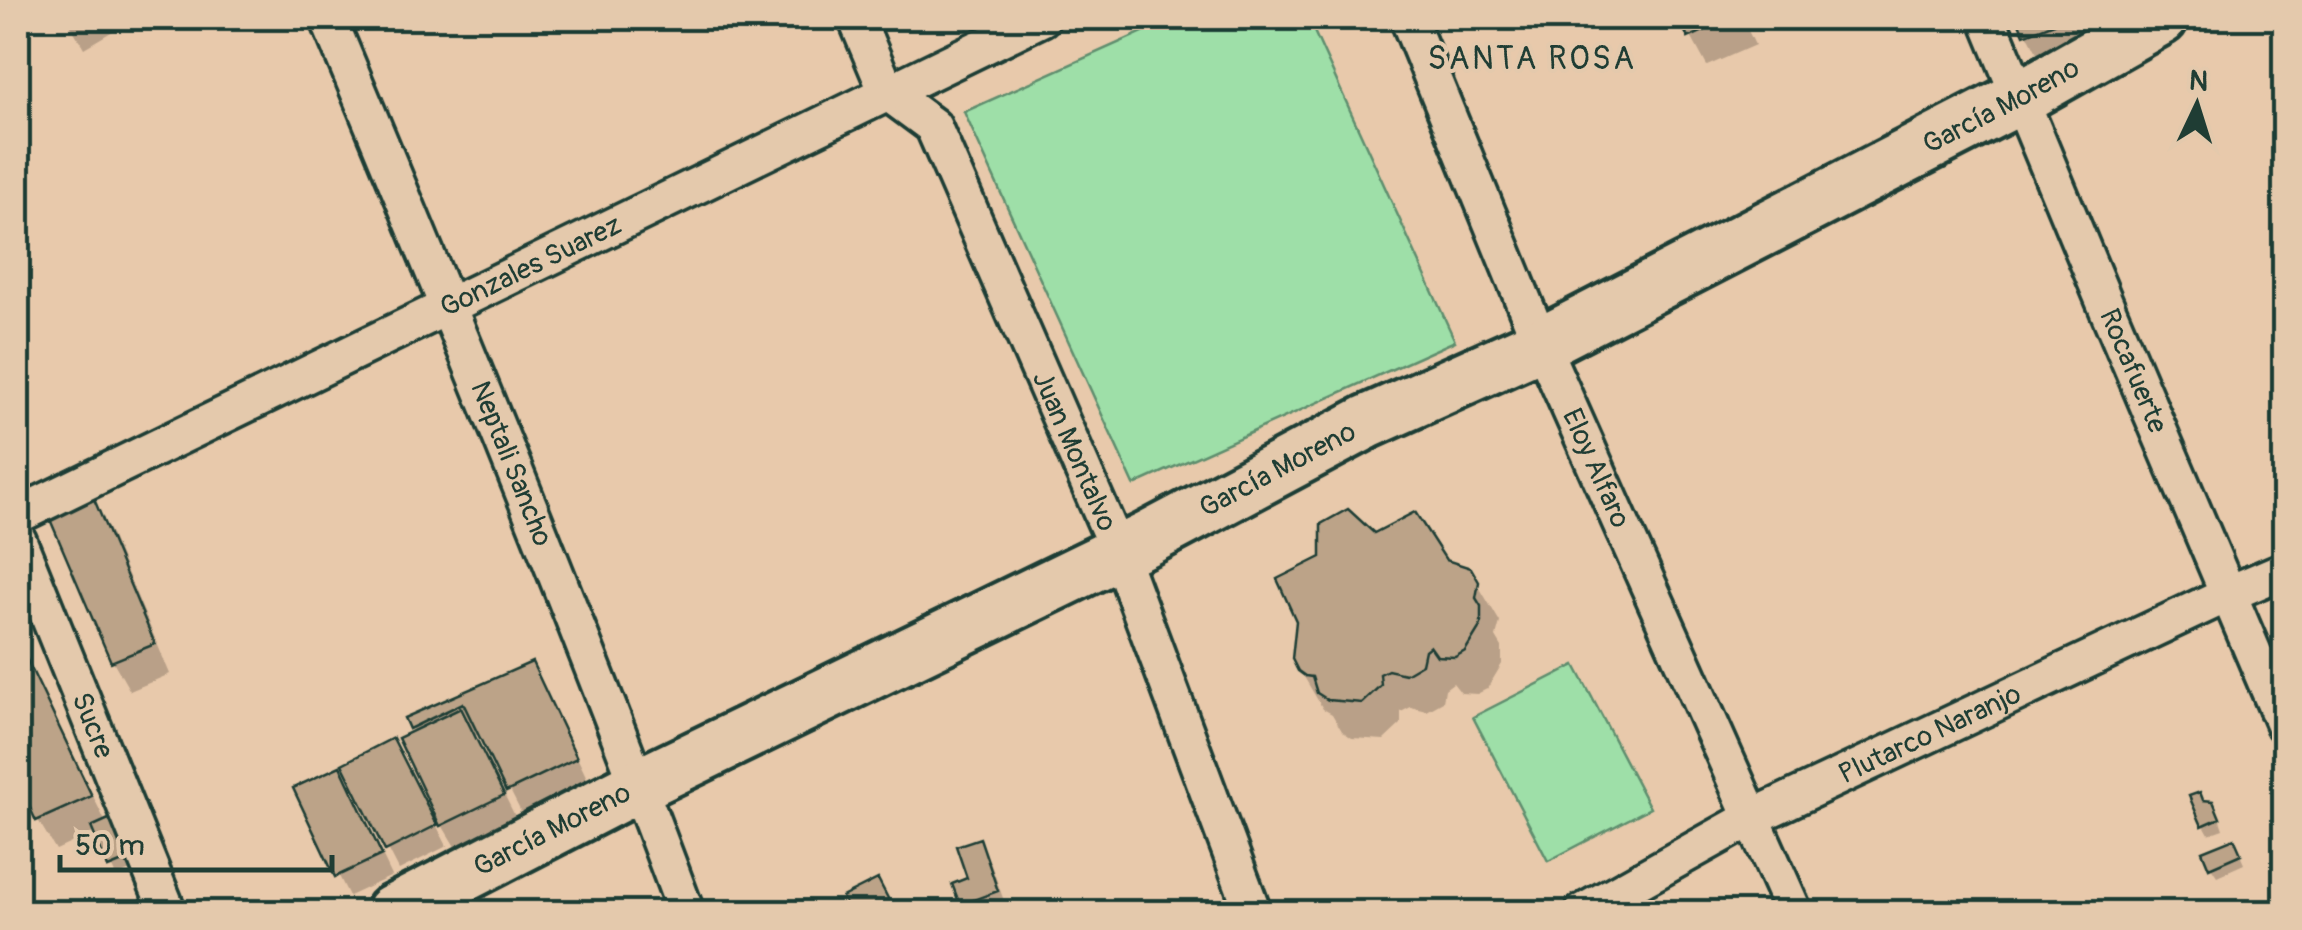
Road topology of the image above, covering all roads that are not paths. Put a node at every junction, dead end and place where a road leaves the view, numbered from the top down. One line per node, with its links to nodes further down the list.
1 (328, 18): 9 (street, Neptali Sancho)
2 (856, 18): 7 (street, Juan Montalvo)
3 (1042, 18): 7 (street, Gonzales Suarez)
4 (1408, 18): 10 (street, Eloy Alfaro)
5 (1986, 18): 8 (street, Rocafuerte)
6 (2161, 18): 8 (highway, García Moreno)
7 (888, 92): 9 (street, Gonzales Suarez); 13 (street, Juan Montalvo)
8 (2019, 98): 10 (highway, García Moreno); 15 (street, Rocafuerte)
9 (449, 305): 11 (street, Gonzales Suarez); 17 (street, Neptali Sancho)
10 (1541, 344): 13 (highway, García Moreno); 18 (street, Eloy Alfaro)
11 (18, 515)
12 (18, 540): 19 (street, Sucre)
13 (1119, 553): 17 (highway, García Moreno); 22 (street, Juan Montalvo)
14 (2284, 570): 15 (street, Plutarco Naranjo)
15 (2228, 594): 16 (street, Rocafuerte); 18 (street, Plutarco Naranjo)
16 (2284, 725)
17 (638, 785): 20 (highway, García Moreno); 21 (street, Neptali Sancho)
18 (1754, 817): 23 (street, Plutarco Naranjo); 24 (street, Eloy Alfaro)
19 (168, 912)
20 (392, 912)
21 (686, 912)
22 (1254, 912)
23 (1583, 912)
24 (1794, 912)

